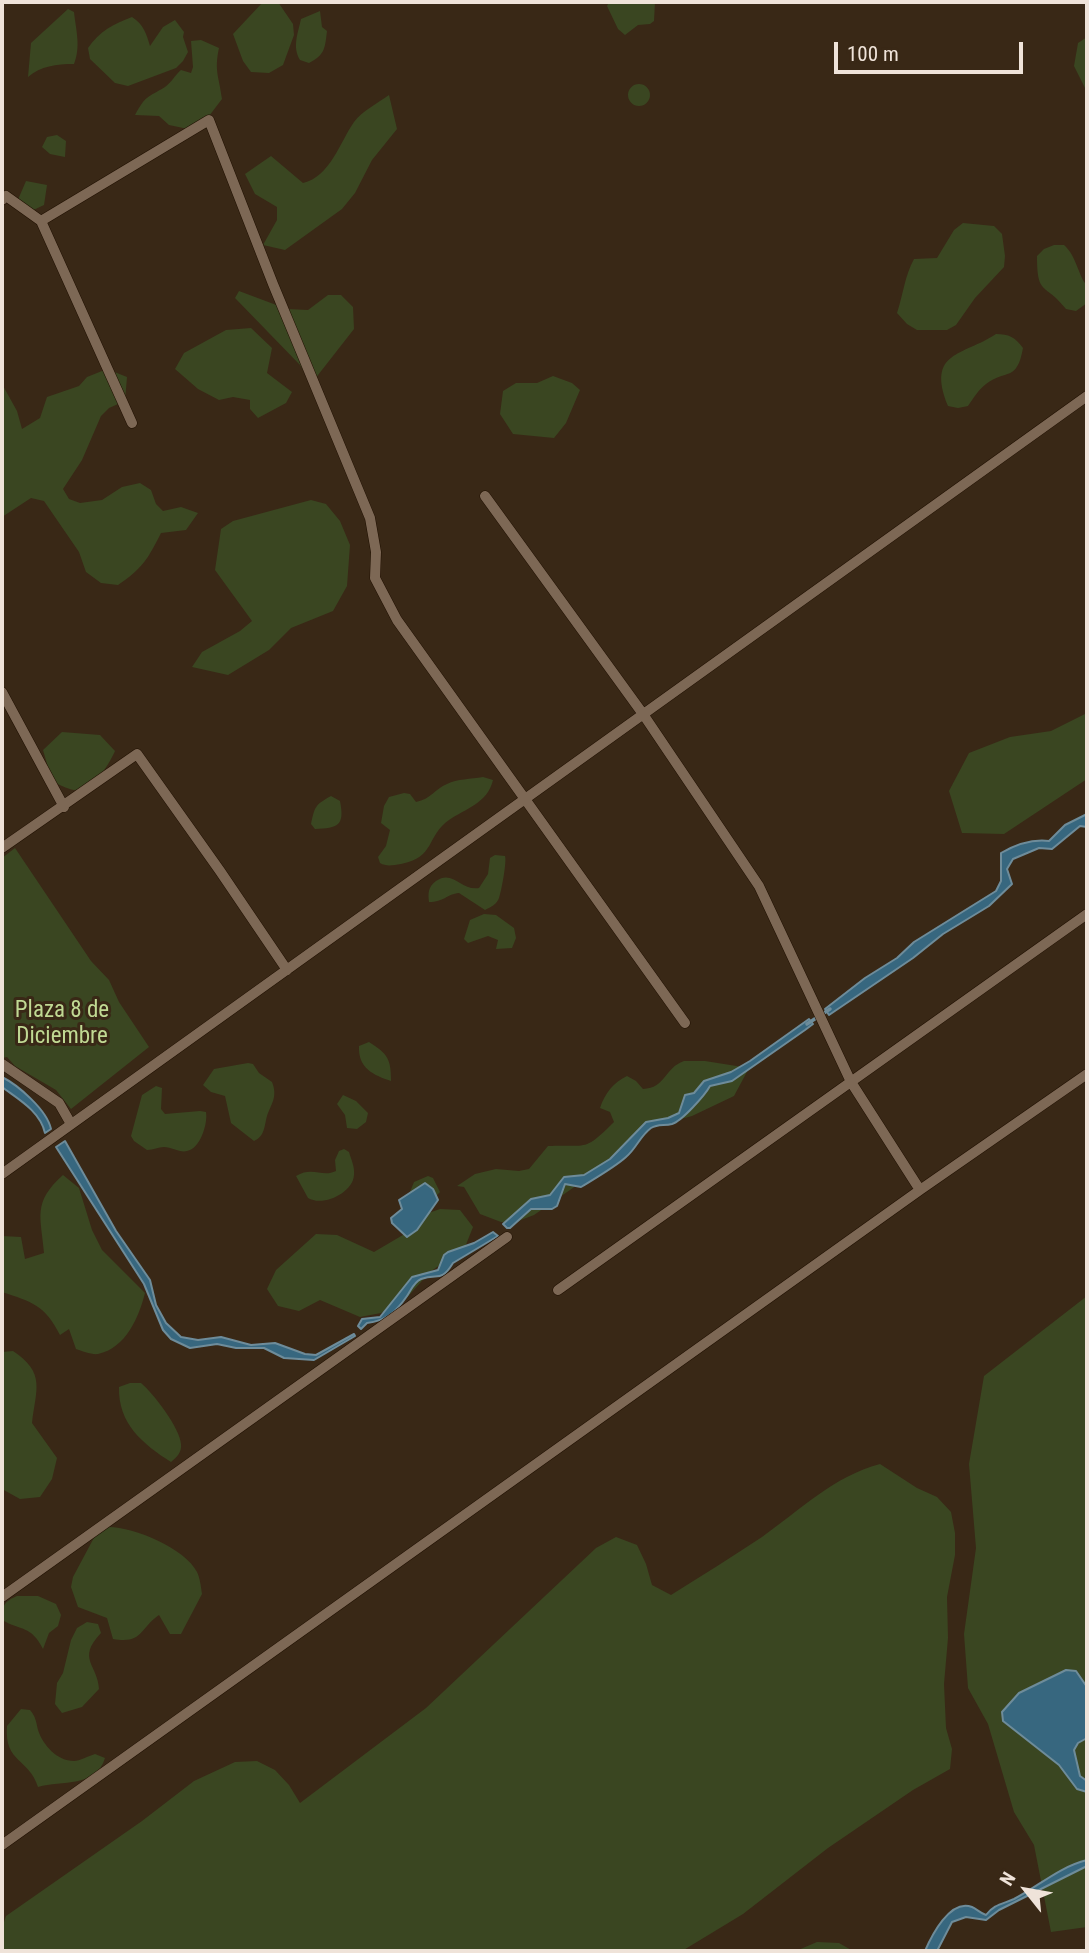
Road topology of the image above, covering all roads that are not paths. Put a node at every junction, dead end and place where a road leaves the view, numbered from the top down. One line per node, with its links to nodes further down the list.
1 (2, 200): 2 (street)
2 (41, 221): 4 (street); 8 (street)
3 (1087, 396): 7 (street)
4 (132, 423)
5 (485, 496): 7 (street)
6 (2, 692): 9 (street)
7 (643, 715): 8 (street); 16 (street)
8 (526, 798): 12 (street); 13 (street)
9 (64, 807): 10 (street); 12 (street)
10 (2, 848)
11 (1087, 914): 16 (street)
12 (287, 970): 17 (street)
13 (685, 1023)
14 (2, 1064): 17 (street)
15 (1087, 1074): 19 (street)
16 (851, 1082): 19 (street); 21 (street)
17 (71, 1124): 18 (street)
18 (2, 1174)
19 (920, 1190): 23 (street)
20 (507, 1237): 22 (street)
21 (558, 1290)
22 (2, 1597)
23 (2, 1845)

